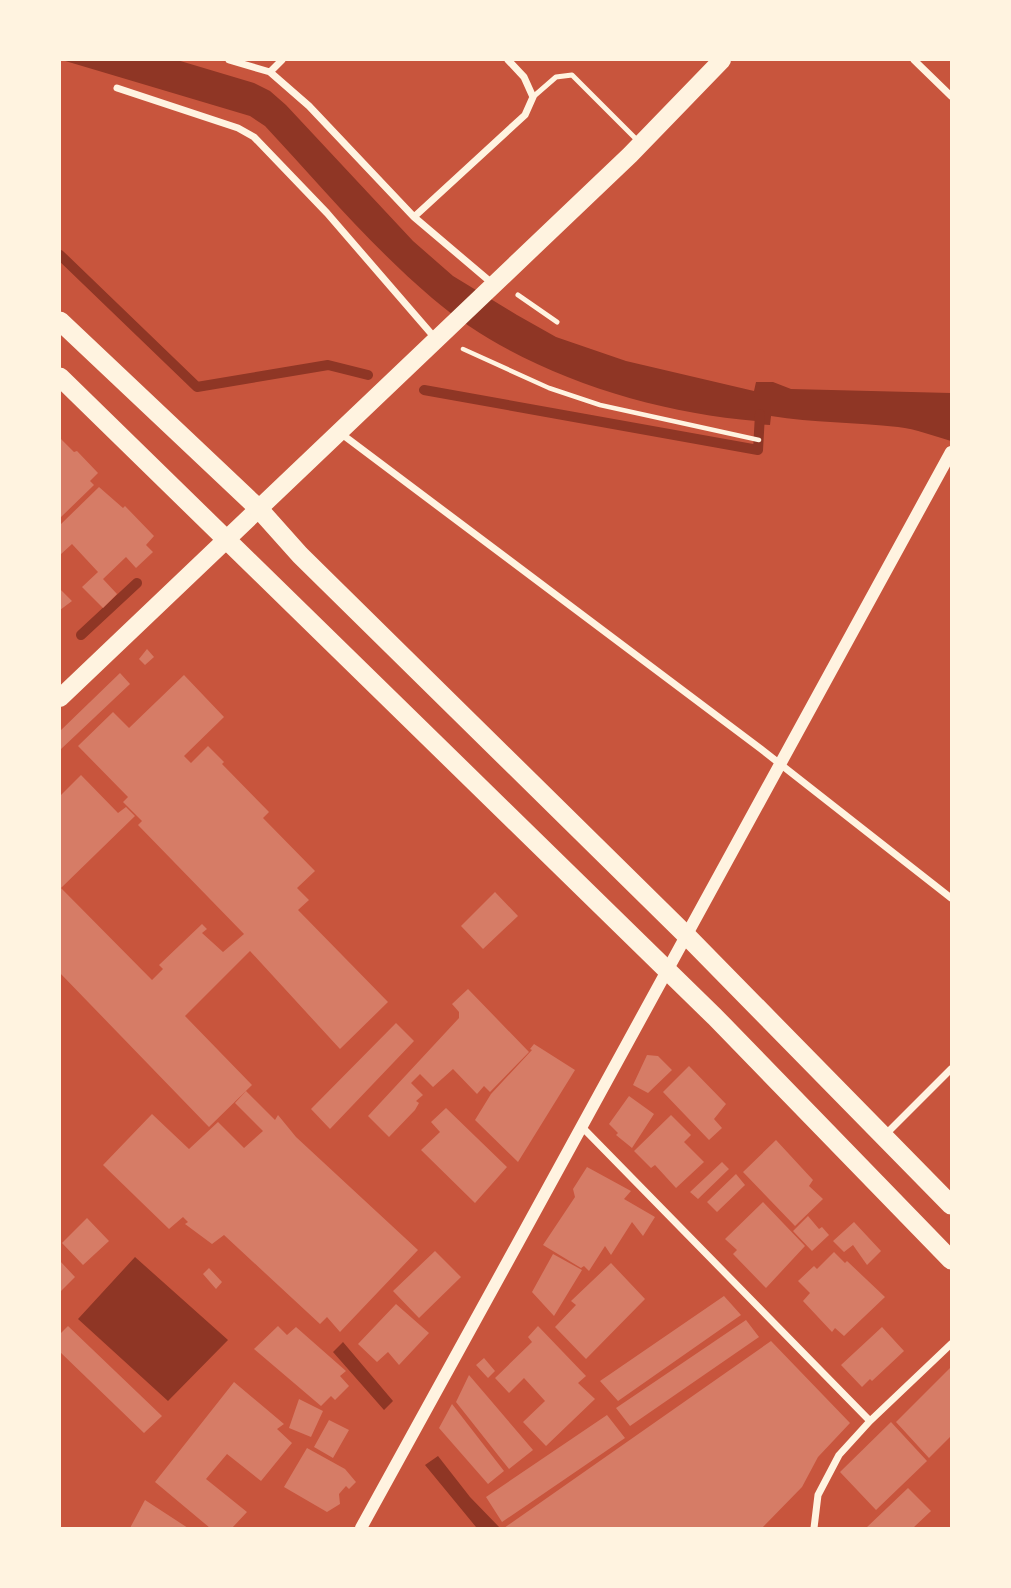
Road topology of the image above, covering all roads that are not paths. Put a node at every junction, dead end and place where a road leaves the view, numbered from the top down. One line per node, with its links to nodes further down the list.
1 (229, 60): 6 (street)
2 (282, 60): 6 (street)
3 (508, 60): 9 (street)
4 (722, 60): 10 (main road)
5 (915, 60): 8 (street)
6 (270, 72): 11 (street)
7 (117, 88): 16 (street)
8 (951, 96)
9 (533, 97): 10 (lane); 11 (street)
10 (641, 144): 12 (main road)
11 (414, 217): 12 (street)
12 (489, 287): 16 (main road)
13 (518, 295): 15 (lane)
14 (60, 321): 20 (highway)
15 (557, 322)
16 (437, 340): 18 (main road)
17 (60, 377): 21 (highway)
18 (339, 432): 20 (main road); 23 (street)
19 (951, 452): 23 (street)
20 (258, 508): 21 (main road); 25 (highway)
21 (226, 538): 22 (main road); 26 (highway)
22 (60, 698)
23 (779, 763): 24 (street); 25 (street)
24 (951, 898)
25 (687, 936): 26 (street); 29 (highway)
26 (668, 971): 28 (street); 31 (highway)
27 (951, 1069): 29 (street)
28 (583, 1128): 33 (street); 34 (street)
29 (884, 1136): 30 (highway)
30 (951, 1205)
31 (951, 1260)
32 (951, 1344): 33 (street)
33 (870, 1421): 35 (street)
34 (361, 1528)
35 (814, 1528)

